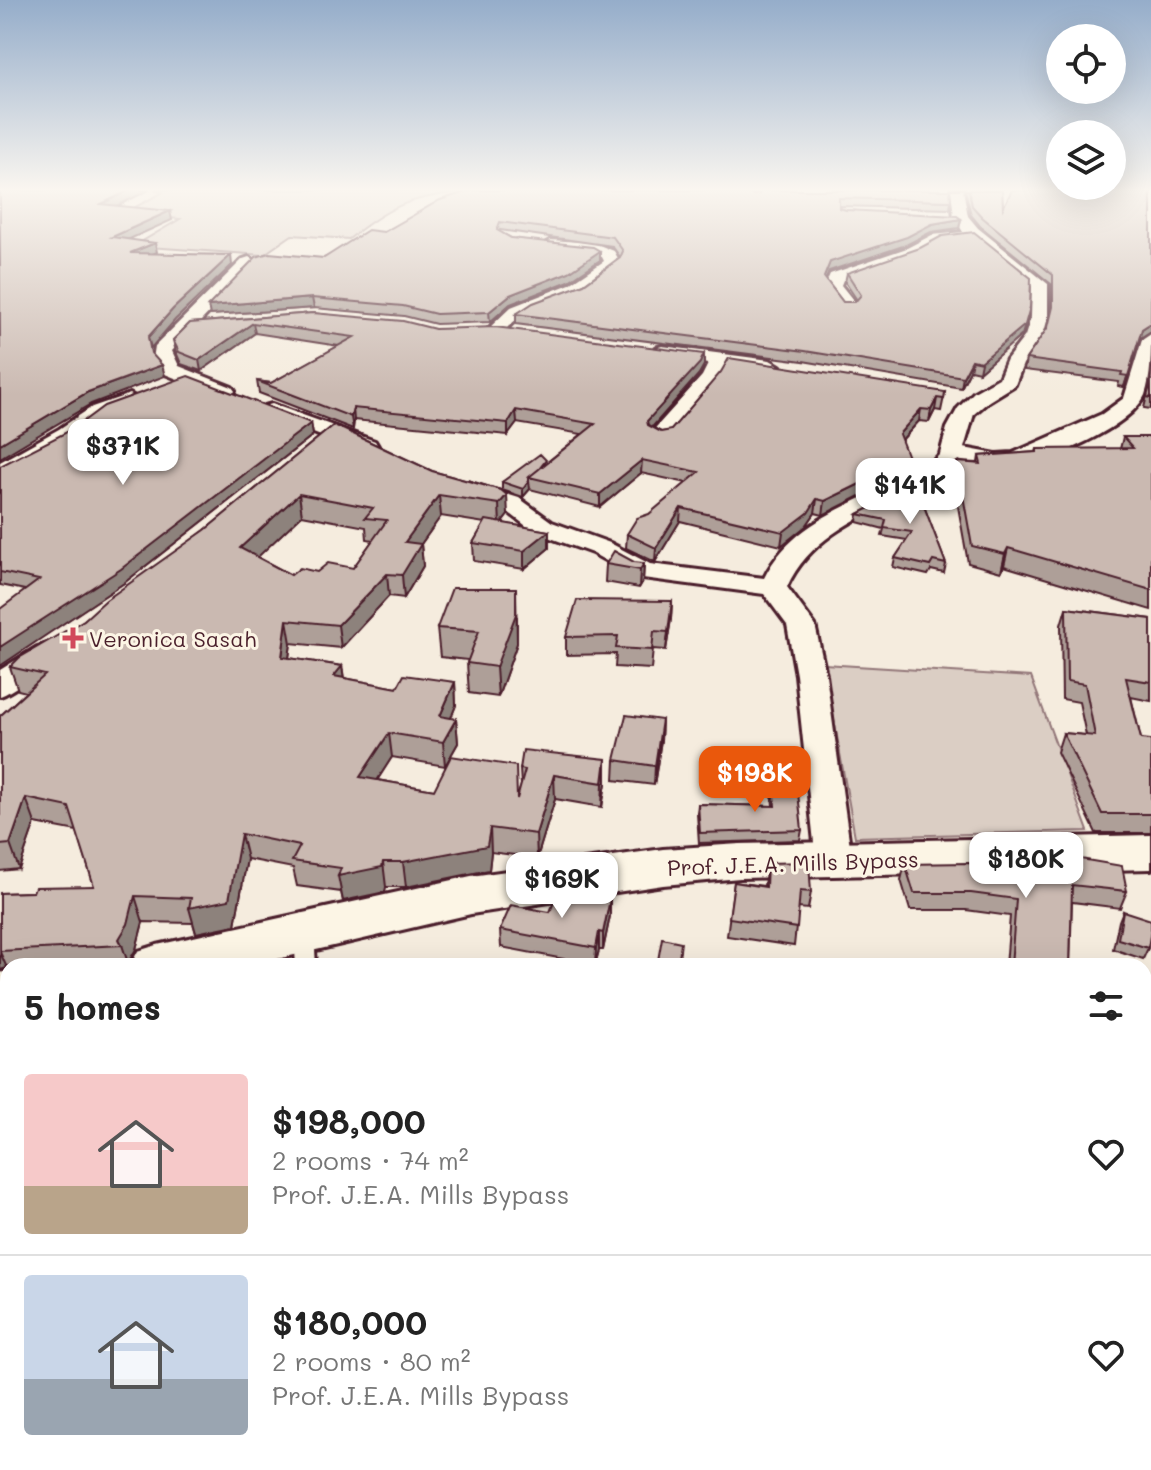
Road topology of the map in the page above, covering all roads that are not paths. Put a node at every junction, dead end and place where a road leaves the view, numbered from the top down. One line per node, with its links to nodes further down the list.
1 (610, 259): 8 (street)
2 (889, 259): 5 (street)
3 (1008, 259): 17 (street)
4 (249, 262): 7 (street)
5 (848, 305)
6 (214, 323): 7 (street)
7 (183, 326): 13 (street)
8 (526, 333)
9 (1151, 340): 17 (street)
10 (646, 349): 11 (street)
11 (719, 361): 12 (street); 15 (street)
12 (789, 368)
13 (170, 385): 14 (street); 19 (street)
14 (334, 432): 16 (street); 18 (street)
15 (660, 435)
16 (310, 452)
17 (954, 453): 21 (street)
18 (393, 459)
19 (0, 471)
20 (443, 484): 21 (street)
21 (773, 587): 25 (street)
22 (66, 642): 23 (street)
23 (0, 687)
24 (1151, 852): 25 (street, Prof. J.E.A. Mills Bypass)
25 (834, 861): 26 (street, Prof. J.E.A. Mills Bypass)
26 (305, 950): 27 (street, Prof. J.E.A. Mills Bypass)
27 (231, 958)

